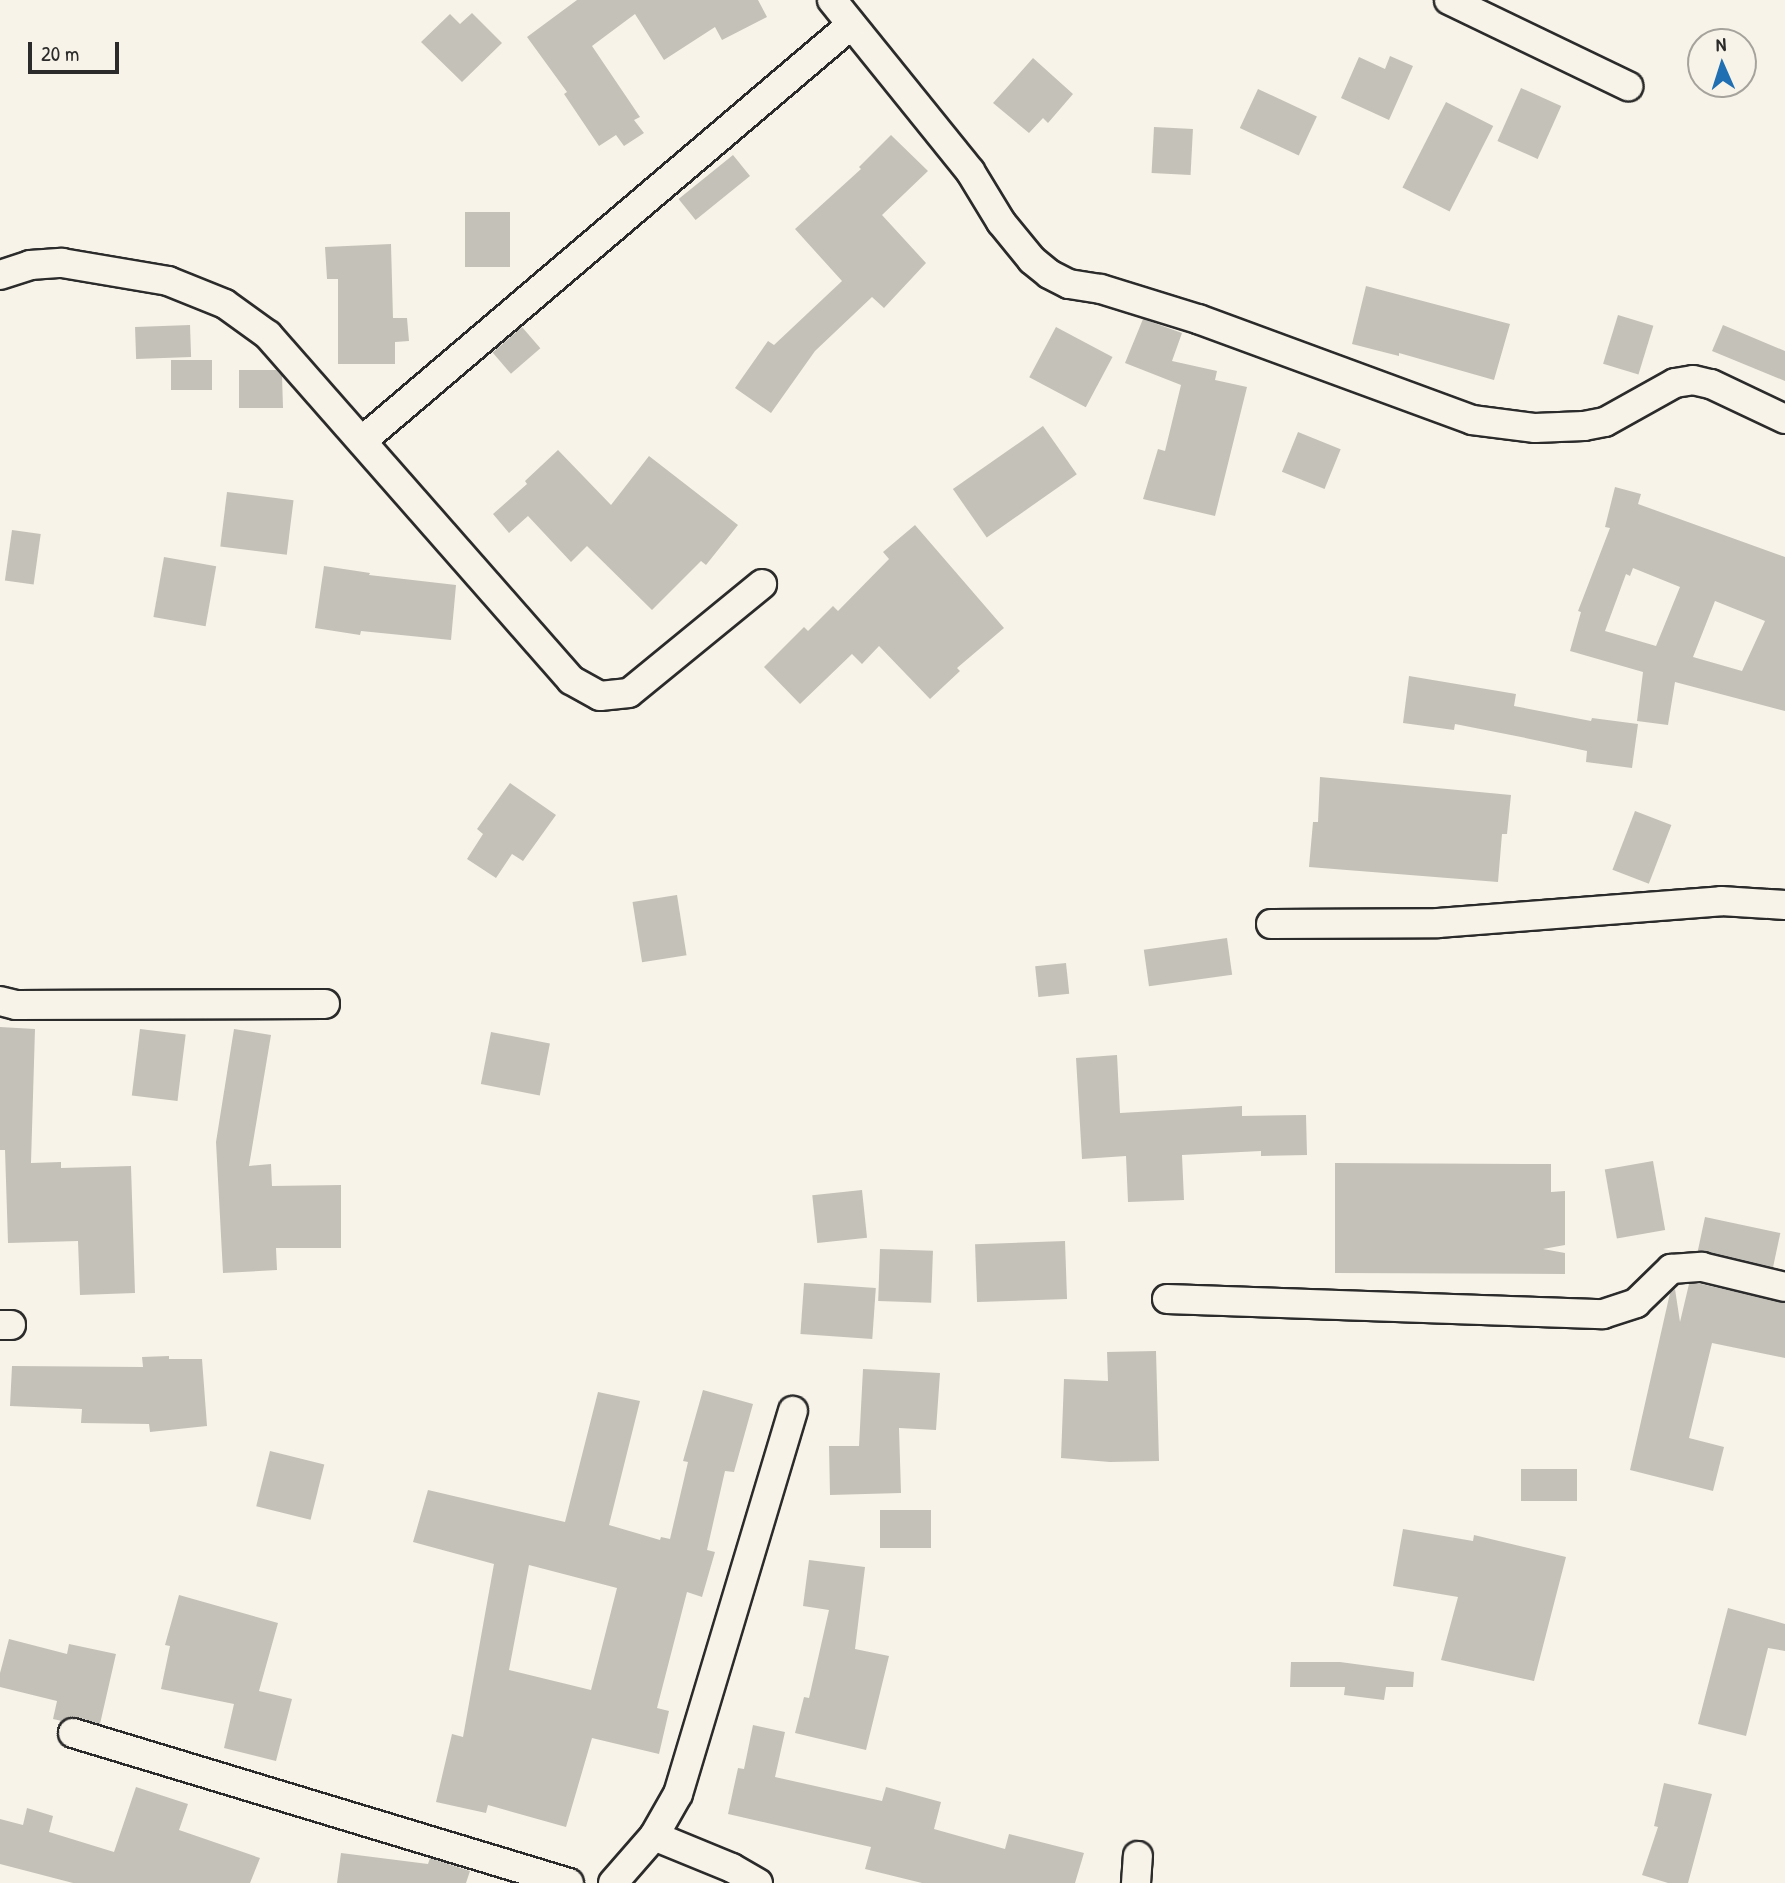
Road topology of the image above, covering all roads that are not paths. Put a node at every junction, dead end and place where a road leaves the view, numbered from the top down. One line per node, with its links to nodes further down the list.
1 (832, 0): 3 (street)
2 (1448, 0): 4 (street)
3 (851, 25): 6 (street); 7 (street)
4 (1628, 86)
5 (0, 275): 7 (street)
6 (1785, 419)
7 (363, 440): 8 (street)
8 (762, 584)
9 (1785, 905): 10 (street)
10 (1271, 924)
11 (0, 1001): 12 (street)
12 (325, 1003)
13 (1785, 1287): 14 (street)
14 (1167, 1299)
15 (793, 1411): 17 (street)
16 (73, 1734): 18 (street)
17 (654, 1836): 19 (street); 20 (street)
18 (569, 1883)
19 (613, 1883)
20 (758, 1883)

